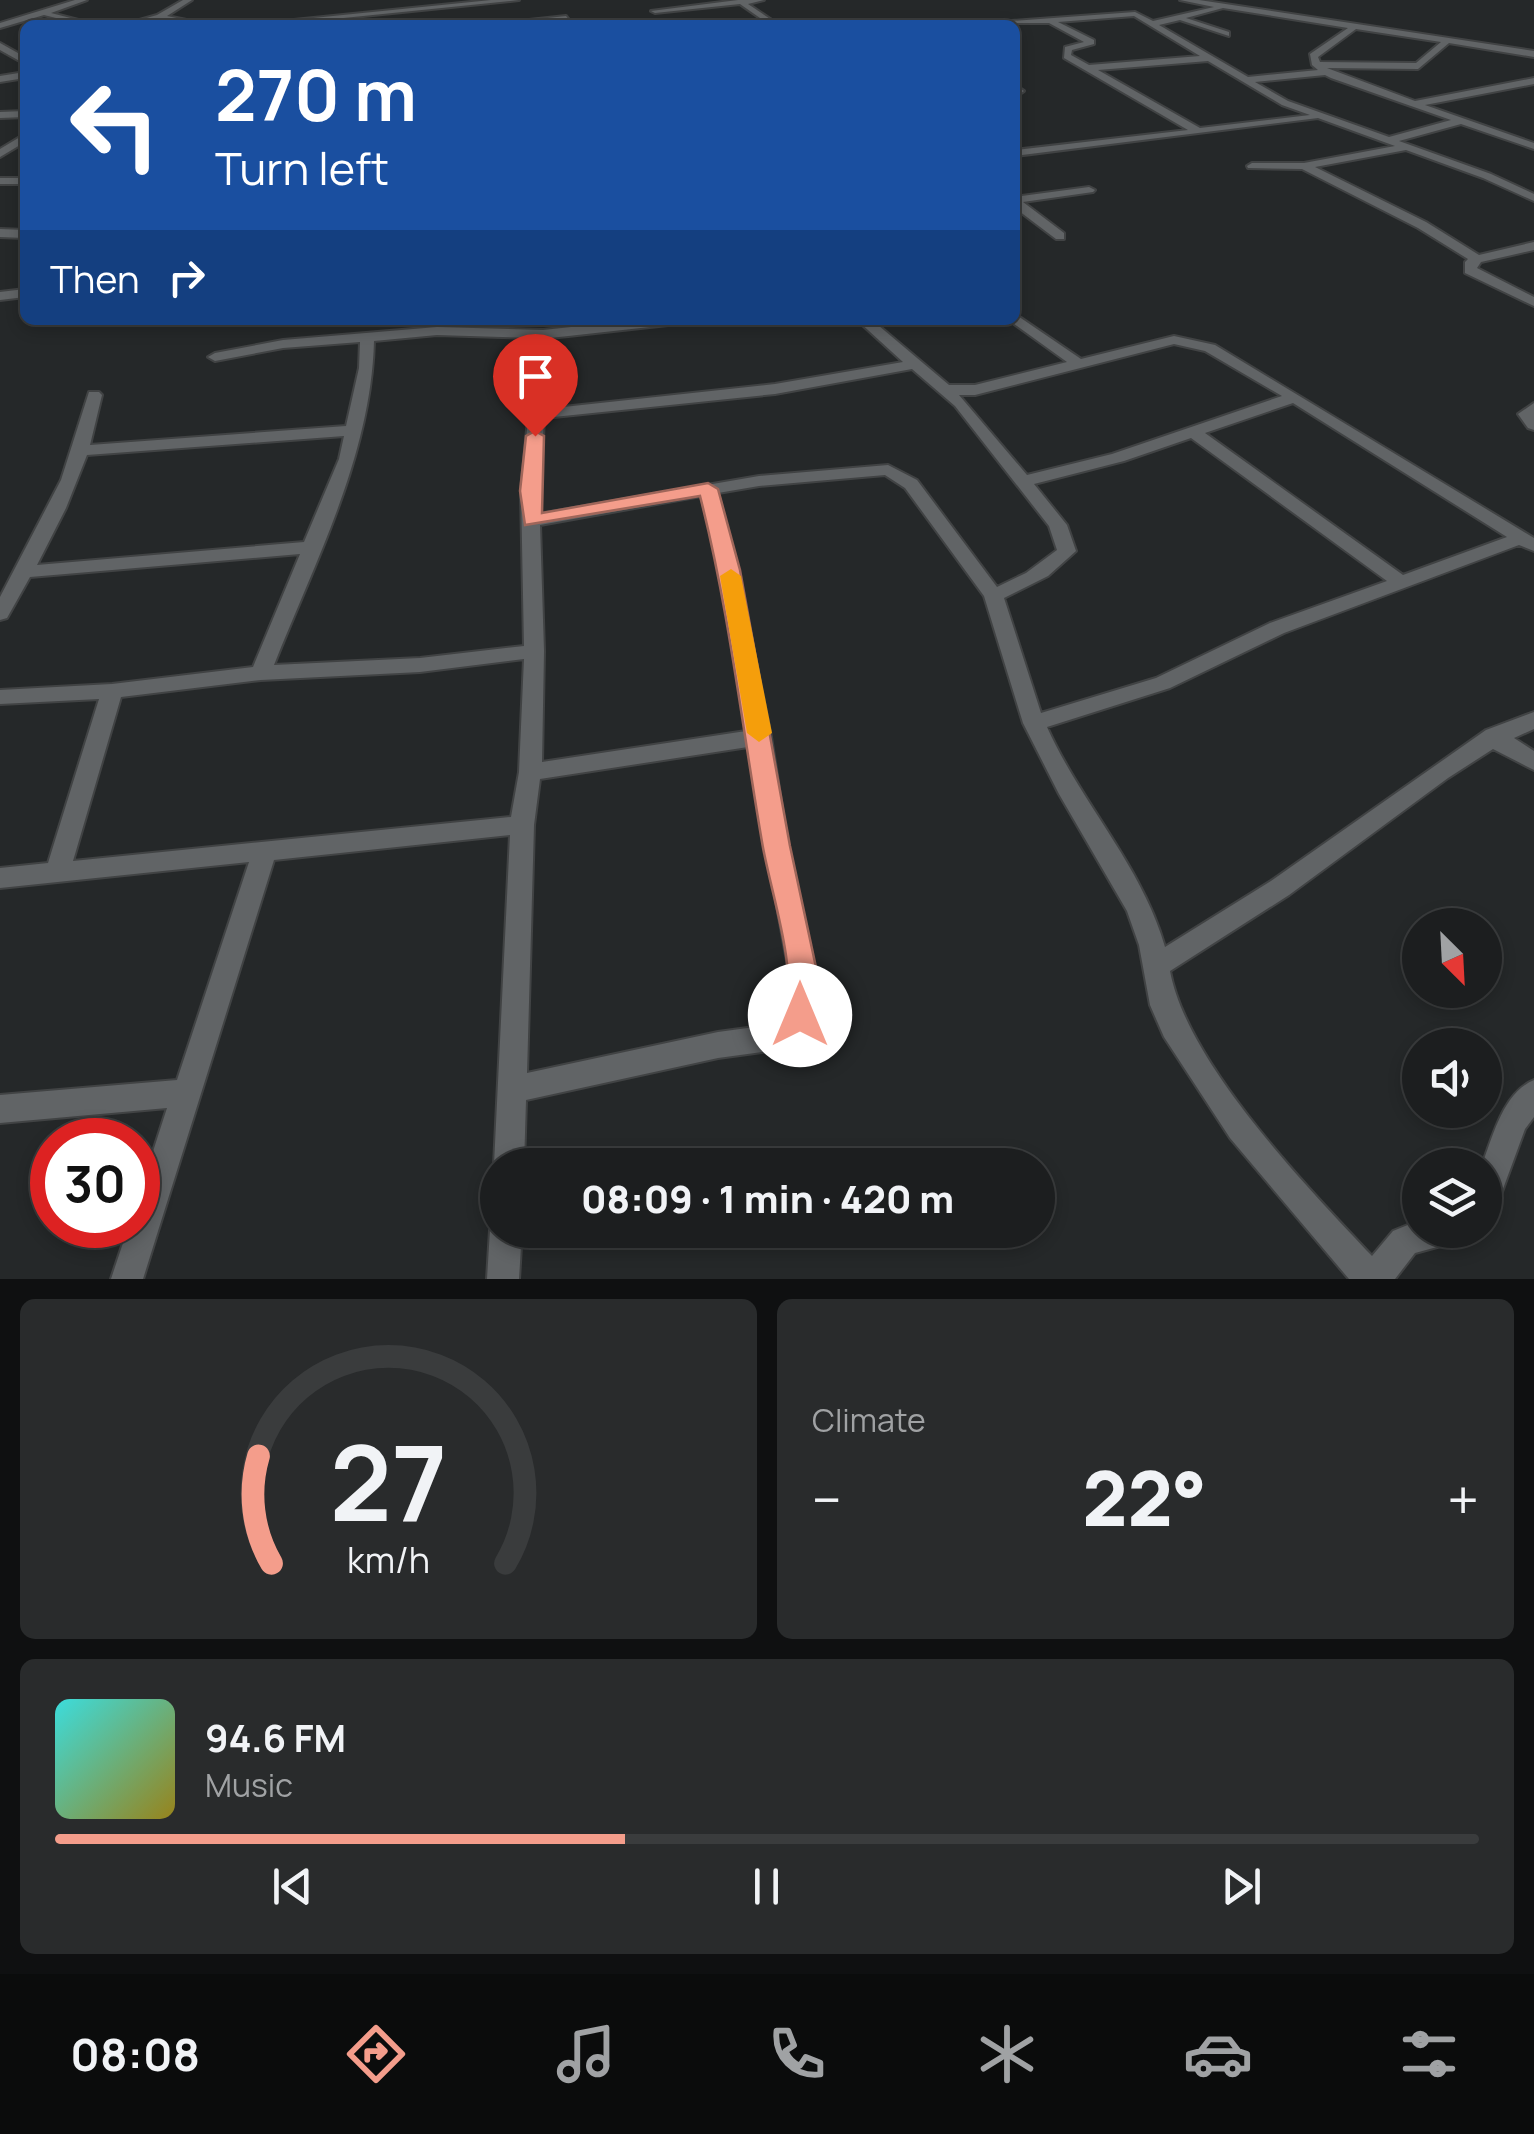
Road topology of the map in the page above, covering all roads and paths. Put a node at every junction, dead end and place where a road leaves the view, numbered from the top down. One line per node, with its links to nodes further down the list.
1 (83, 0): 15 (street)
2 (188, 0): 17 (street)
3 (515, 0): 9 (street)
4 (644, 0): 13 (street)
5 (760, 0): 8 (street)
6 (1184, 0): 10 (street)
7 (357, 1): 16 (street)
8 (741, 2): 13 (street); 28 (street)
9 (461, 3): 14 (street)
10 (1224, 7): 18 (street); 32 (street)
11 (312, 9): 19 (street)
12 (559, 9): 26 (street)
13 (656, 10): 27 (street)
14 (378, 12): 16 (street); 25 (street)
15 (43, 13): 21 (street); 31 (street)
16 (365, 14): 19 (street)
17 (160, 17): 22 (street); 23 (street)
18 (1178, 18): 30 (street); 33 (street)
19 (318, 19): 24 (street)
20 (1045, 19): 29 (street); 30 (street); 37 (street)
21 (73, 20)
22 (147, 20)
23 (178, 20)
24 (310, 20)
25 (382, 20)
26 (568, 20)
27 (667, 20)
28 (767, 20)
29 (1020, 22)
30 (1152, 24): 33 (street)
31 (0, 26)
32 (1354, 26): 34 (street); 38 (street)
33 (1180, 38): 36 (street)
34 (1447, 41): 35 (street); 38 (street)
35 (1534, 54)
36 (1210, 58): 37 (street); 39 (street)
37 (1087, 68): 44 (street)
38 (1320, 68): 39 (street); 41 (street)
39 (1244, 80): 42 (street)
40 (1534, 81): 41 (street)
41 (1412, 105): 43 (street)
42 (1320, 117): 44 (street); 47 (street)
43 (1460, 121): 46 (street); 47 (street)
44 (1198, 131): 50 (street)
45 (1534, 132): 46 (street)
46 (1510, 138): 48 (street)
47 (1386, 141): 49 (street)
48 (1534, 146)
49 (1404, 148): 52 (street); 54 (street)
50 (1020, 151)
51 (1252, 166): 52 (street)
52 (1304, 166): 59 (street)
53 (1089, 190): 55 (street)
54 (1534, 198)
55 (1020, 199)
56 (1020, 204): 57 (street)
57 (1060, 236)
58 (1534, 246): 59 (street)
59 (1477, 259): 60 (street)
60 (1534, 302)
61 (1020, 322): 69 (street)
62 (607, 325): 65 (street)
63 (870, 325): 68 (street)
64 (483, 326): 65 (street); 66 (street)
65 (543, 334): 74 (street)
66 (367, 338): 67 (street); 76 (street)
67 (216, 358)
68 (915, 364): 71 (street); 74 (street)
69 (1080, 364): 71 (street); 72 (street)
70 (94, 394): 78 (street)
71 (960, 394): 79 (street)
72 (1295, 397): 77 (street); 82 (street)
73 (1534, 408): 75 (street)
74 (536, 414): 81 (street)
75 (1534, 425)
76 (354, 430): 78 (street); 83 (street)
77 (1194, 433): 79 (street); 85 (street)
78 (79, 452): 84 (street)
79 (1021, 482): 86 (street)
80 (708, 489): 81 (street); 86 (street); 95 (street)
81 (532, 521): 88 (street)
82 (1527, 542): 85 (street)
83 (314, 547): 84 (street); 89 (street)
84 (22, 572): 87 (street)
85 (1400, 581): 93 (street)
86 (993, 596): 93 (street)
87 (0, 614)
88 (534, 652): 89 (street); 97 (street)
89 (261, 673): 90 (street)
90 (112, 690): 91 (street); 100 (street)
91 (0, 697)
92 (1534, 720): 94 (street)
93 (1034, 722): 102 (street)
94 (1494, 736): 96 (street); 102 (street)
95 (760, 737): 97 (street); 103 (street)
96 (1534, 762)
97 (530, 772): 98 (street)
98 (522, 825): 99 (street); 103 (street)
99 (264, 852): 100 (street); 104 (street)
100 (57, 873): 101 (street)
101 (0, 878)
102 (1154, 967): 113 (street)
103 (513, 1089): 107 (street)
104 (185, 1092): 106 (street); 111 (street)
105 (1534, 1094): 108 (street)
106 (0, 1110)
107 (510, 1148)
108 (1502, 1152)
109 (1402, 1243): 113 (street)
110 (505, 1248): 112 (street)
111 (127, 1279)
112 (503, 1279)
113 (1374, 1279)

